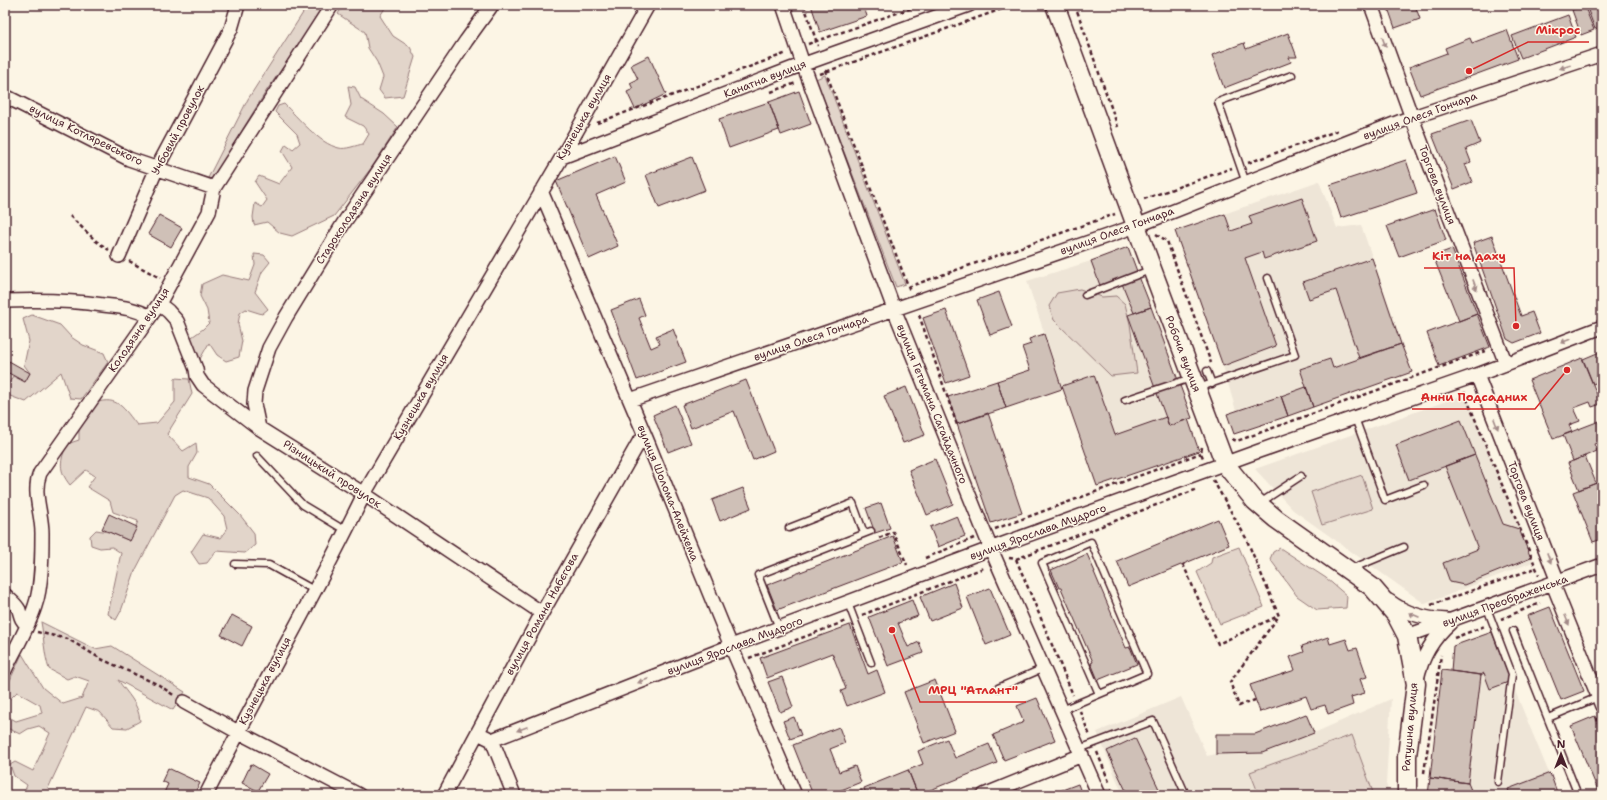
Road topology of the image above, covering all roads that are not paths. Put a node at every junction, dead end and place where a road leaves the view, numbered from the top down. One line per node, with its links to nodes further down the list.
1 (238, 5): 15 (street, Учбовий провулок)
2 (332, 5): 17 (street, Колодязна вулиця)
3 (492, 5): 35 (street, Староколодязна вулиця)
4 (648, 5): 14 (street, Кузнецька вулиця)
5 (783, 5): 10 (street, вулиця Гетьмана Сагайдачного)
6 (969, 5): 10 (street, Канатна вулиця)
7 (1055, 5): 19 (street, Робоча вулиця)
8 (1371, 5): 13 (street, Торгова вулиця, one-way to 13)
9 (1602, 54): 13 (street, вулиця Олеся Гончара, one-way to 13)
10 (803, 64): 14 (street, Канатна вулиця); 26 (street, вулиця Гетьмана Сагайдачного)
11 (1292, 75): 16 (lane)
12 (5, 96): 15 (street, вулиця Котляревського)
13 (1412, 118): 16 (street, вулиця Олеся Гончара); 29 (street, Торгова вулиця, one-way to 29)
14 (562, 157): 18 (street, Кузнецька вулиця)
15 (157, 168): 17 (street, вулиця Котляревського); 20 (street, Учбовий провулок)
16 (1246, 183): 19 (street, вулиця Олеся Гончара)
17 (214, 188): 25 (street, Колодязна вулиця)
18 (541, 191): 32 (street, вулиця Шолома-Алейхема); 41 (street, Кузнецька вулиця)
19 (1144, 223): 21 (street, Робоча вулиця); 26 (street, вулиця Олеся Гончара)
20 (119, 256)
21 (1152, 270): 23 (lane); 31 (street, Робоча вулиця)
22 (1268, 278): 31 (lane)
23 (1085, 295)
24 (5, 301): 27 (street)
25 (159, 304): 27 (street, Колодязна вулиця); 35 (street, Різницький провулок)
26 (894, 309): 32 (street, вулиця Олеся Гончара); 48 (street, вулиця Гетьмана Сагайдачного)
27 (150, 317): 60 (street, Колодязна вулиця)
28 (1602, 326): 29 (street, вулиця Ярослава Мудрого, one-way to 29)
29 (1506, 364): 30 (street, вулиця Ярослава Мудрого)
30 (1477, 375): 34 (street, вулиця Ярослава Мудрого); 52 (street, Торгова вулиця, one-way to 52)
31 (1205, 381): 33 (lane); 38 (street, Робоча вулиця)
32 (630, 400): 36 (street, вулиця Шолома-Алейхема)
33 (1125, 400)
34 (1355, 418): 38 (street, вулиця Ярослава Мудрого); 40 (lane)
35 (259, 428): 41 (street, Різницький провулок)
36 (646, 438): 58 (street, вулиця Романа Набєгова); 64 (street, вулиця Шолома-Алейхема)
37 (257, 456): 44 (lane)
38 (1228, 468): 42 (street, Робоча вулиця); 48 (street, вулиця Ярослава Мудрого)
39 (1301, 476): 42 (lane)
40 (1424, 486)
41 (364, 494): 44 (street, Кузнецька вулиця); 58 (street, Різницький провулок)
42 (1258, 504): 51 (street, Робоча вулиця)
43 (789, 528): 46 (lane)
44 (346, 531): 54 (street, Кузнецька вулиця)
45 (871, 531): 46 (lane)
46 (864, 534): 61 (lane)
47 (1404, 547): 51 (lane)
48 (991, 549): 56 (street, вулиця Ярослава Мудрого); 66 (street, вулиця Гетьмана Сагайдачного)
49 (235, 564): 54 (lane)
50 (1602, 565): 52 (street, вулиця Преображенська)
51 (1348, 570): 53 (street, Робоча вулиця)
52 (1556, 583): 57 (street, вулиця Преображенська); 72 (street, Торгова вулиця, one-way to 72)
53 (1372, 587): 59 (street, one-way to 53); 63 (street, Робоча вулиця)
54 (314, 590): 75 (street, Кузнецька вулиця)
55 (5, 595): 60 (street)
56 (848, 603): 61 (street, вулиця Ярослава Мудрого); 65 (lane)
57 (1487, 608): 59 (street, вулиця Преображенська); 79 (lane)
58 (542, 613): 76 (street, вулиця Романа Набєгова)
59 (1452, 620): 63 (street, вулиця Преображенська); 68 (street)
60 (26, 627): 67 (street, Колодязна вулиця)
61 (779, 628): 64 (street, вулиця Ярослава Мудрого)
62 (1513, 631): 74 (lane)
63 (1407, 636): 68 (street, Ратушна вулиця)
64 (731, 646): 77 (street, вулиця Ярослава Мудрого, one-way to 77); 84 (street, вулиця Шолома-Алейхема)
65 (871, 663)
66 (1044, 668): 69 (lane); 73 (street, вулиця Гетьмана Сагайдачного)
67 (5, 670)
68 (1416, 684): 88 (street, Ратушна вулиця)
69 (998, 688)
70 (1099, 694): 70 (lane); 73 (lane)
71 (184, 702): 75 (street)
72 (1600, 702): 74 (lane)
73 (1062, 710): 78 (street, вулиця Гетьмана Сагайдачного)
74 (1548, 718): 89 (lane)
75 (238, 732): 80 (street, Кузнецька вулиця); 81 (street)
76 (478, 732): 77 (street); 82 (street, вулиця Романа Набєгова)
77 (492, 740): 83 (street)
78 (1081, 752): 85 (street); 86 (street, вулиця Гетьмана Сагайдачного); 87 (lane)
79 (1498, 782)
80 (206, 795)
81 (359, 795)
82 (444, 795)
83 (514, 795)
84 (794, 795)
85 (984, 795)
86 (1099, 795)
87 (1186, 795)
88 (1407, 795)
89 (1578, 795)

